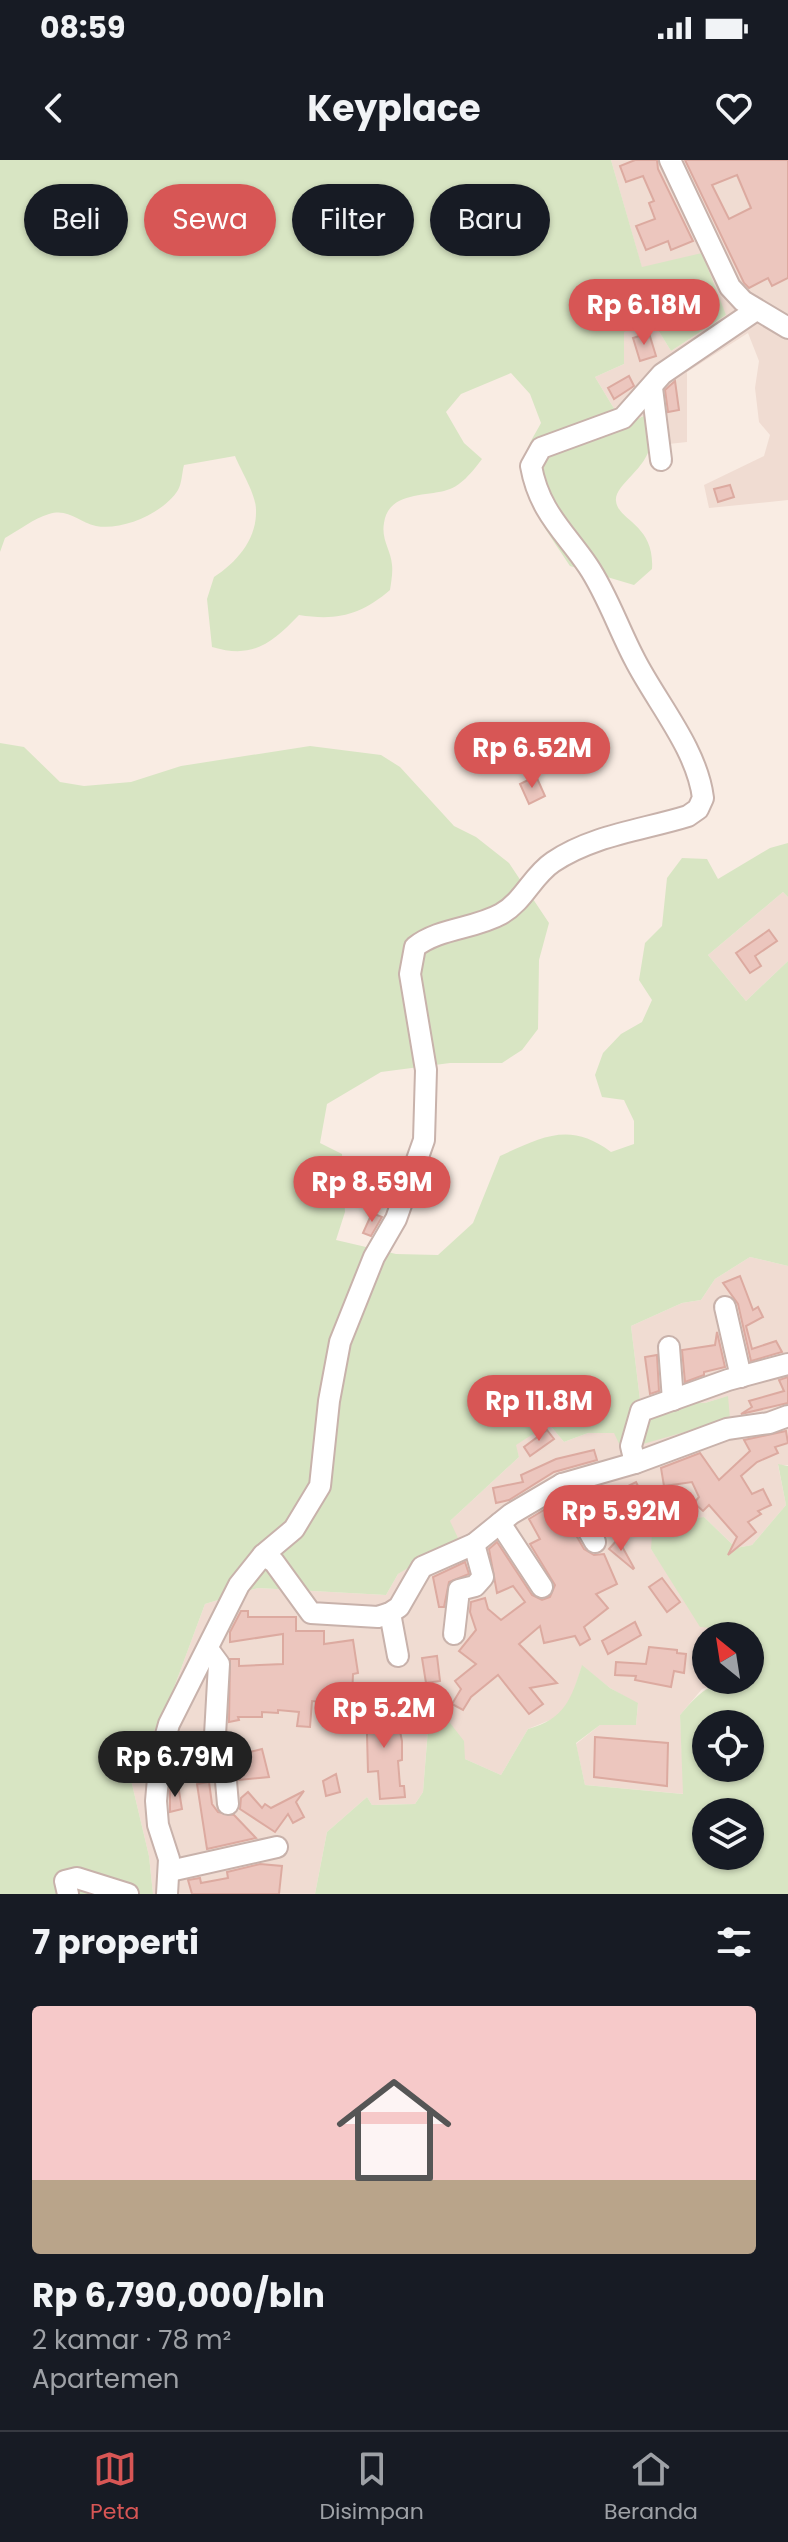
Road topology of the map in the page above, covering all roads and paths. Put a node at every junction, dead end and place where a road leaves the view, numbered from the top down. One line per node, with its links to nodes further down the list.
1 (670, 160): 2 (street)
2 (756, 310): 3 (street); 4 (street)
3 (788, 328)
4 (652, 388): 5 (street); 17 (street)
5 (661, 460)
6 (725, 1307): 9 (street)
7 (669, 1347): 10 (street)
8 (788, 1364): 9 (street)
9 (741, 1377): 10 (street)
10 (673, 1400): 12 (street)
11 (788, 1416): 12 (street)
12 (635, 1463): 13 (street)
13 (562, 1484): 14 (street); 15 (street)
14 (500, 1523): 16 (street); 18 (street)
15 (595, 1542)
16 (474, 1544): 19 (street); 20 (street)
17 (263, 1555): 19 (street); 21 (street)
18 (542, 1587)
19 (390, 1613): 22 (street)
20 (454, 1634)
21 (208, 1649): 23 (street); 25 (street)
22 (398, 1656)
23 (228, 1804)
24 (277, 1847): 25 (street)
25 (170, 1871): 28 (street)
26 (68, 1894): 27 (street)
27 (128, 1894)
28 (167, 1894)

